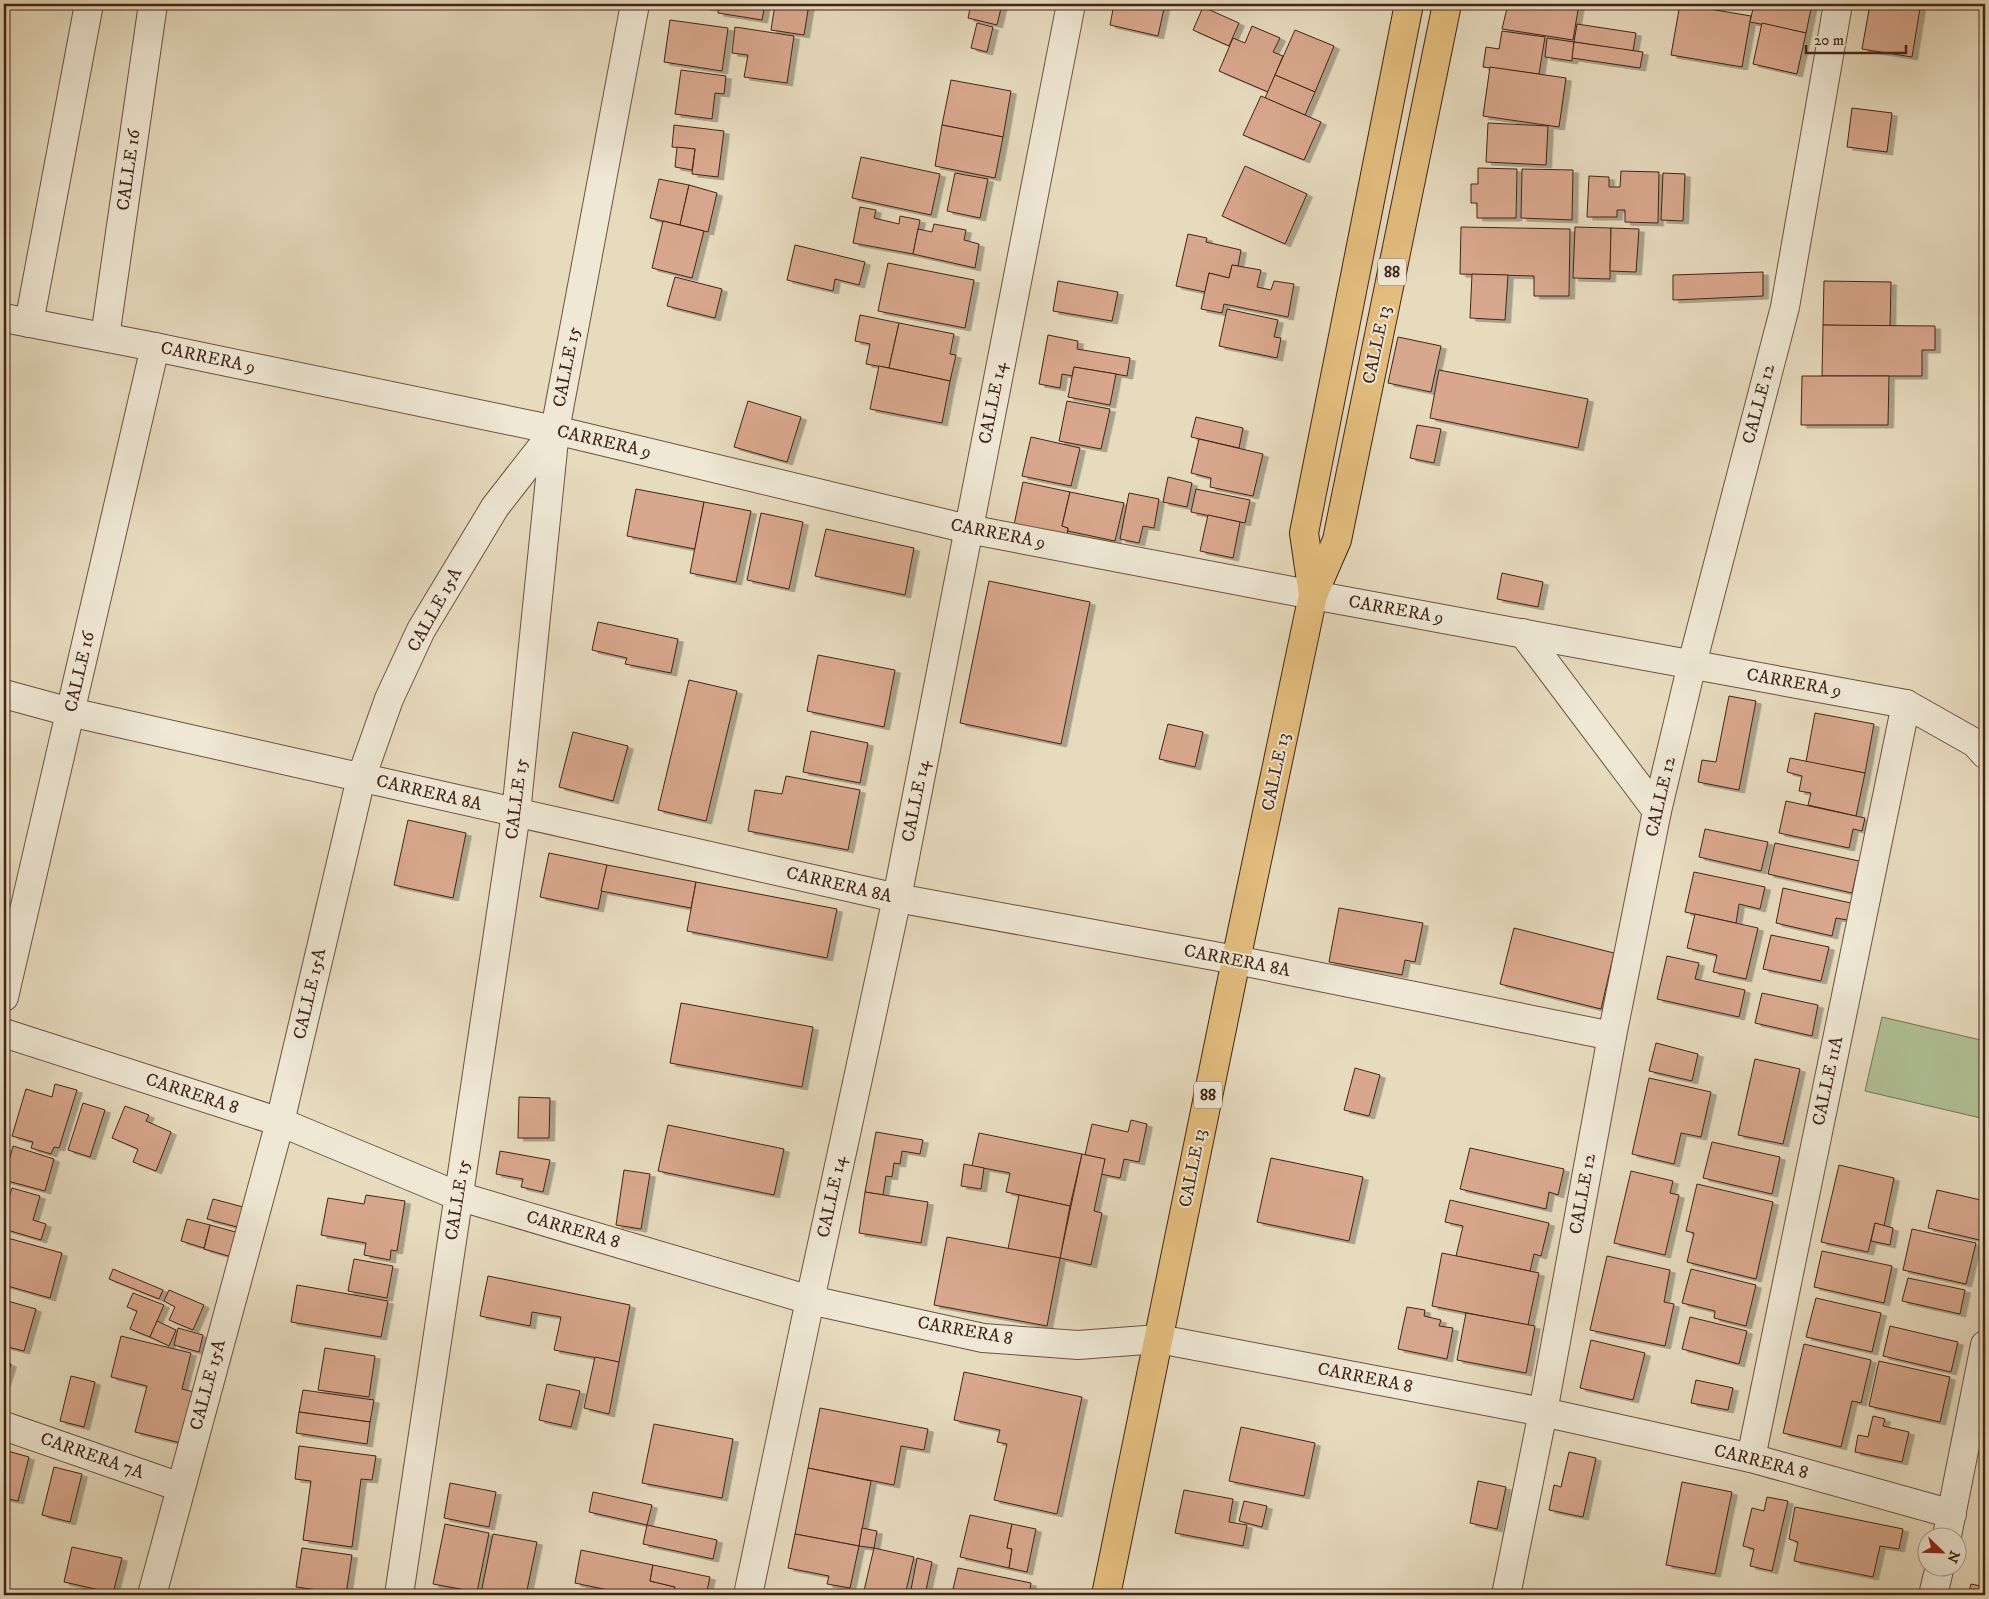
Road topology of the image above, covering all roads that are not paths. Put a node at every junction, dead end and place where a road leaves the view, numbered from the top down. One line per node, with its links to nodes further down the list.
1 (89, 4): 8 (street)
2 (153, 4): 9 (street, CALLE 16)
3 (635, 4): 11 (street, CALLE 15)
4 (1070, 4): 12 (street, CALLE 14)
5 (1409, 4): 13 (highway, CALLE 13 / 88)
6 (1447, 4): 13 (highway, CALLE 13 / 88)
7 (1838, 4): 15 (street, CALLE 12)
8 (16, 320): 9 (street, CARRERA 9)
9 (105, 337): 10 (street, CARRERA 9)
10 (155, 347): 11 (street, CARRERA 9); 18 (street, CALLE 16)
11 (555, 430): 12 (street, CARRERA 9); 20 (street, CALLE 15A); 22 (street, CALLE 15)
12 (968, 529): 13 (street, CARRERA 9); 23 (street, CALLE 14)
13 (1313, 595): 14 (street, CARRERA 9); 24 (highway, CALLE 13 / 88)
14 (1523, 633): 15 (street, CARRERA 9); 21 (street)
15 (1692, 664): 17 (street, CARRERA 9); 21 (street, CALLE 12)
16 (4, 694): 18 (street, CARRERA 8A)
17 (1906, 704): 19 (street, CARRERA 9); 35 (street, CALLE 11A)
18 (70, 712): 20 (street, CARRERA 8A); 25 (street, CALLE 16)
19 (1985, 754)
20 (361, 778): 22 (street, CARRERA 8A); 28 (street, CALLE 15A)
21 (1657, 811): 27 (street, CALLE 12)
22 (516, 813): 23 (street, CARRERA 8A); 29 (street, CALLE 15)
23 (897, 898): 24 (street, CARRERA 8A); 30 (street, CALLE 14)
24 (1236, 960): 27 (street, CARRERA 8A); 31 (highway, CALLE 13 / 88)
25 (4, 997)
26 (4, 1033): 28 (street, CARRERA 8)
27 (1612, 1036): 33 (street, CALLE 12)
28 (280, 1122): 29 (street, CARRERA 8); 36 (street, CALLE 15A)
29 (458, 1196): 30 (street, CARRERA 8); 40 (street, CALLE 15)
30 (810, 1300): 31 (street, CARRERA 8); 41 (street, CALLE 14)
31 (1159, 1339): 33 (street, CARRERA 8); 42 (highway, CALLE 13 / 88)
32 (1985, 1345): 37 (street)
33 (1543, 1412): 35 (street, CARRERA 8); 43 (street, CALLE 12)
34 (4, 1426): 36 (street, CARRERA 7A)
35 (1751, 1458): 37 (street, CARRERA 8)
36 (180, 1486): 39 (street, CALLE 15A)
37 (1949, 1525)
38 (1938, 1576): 44 (street)
39 (152, 1595)
40 (399, 1595)
41 (748, 1595)
42 (1106, 1595)
43 (1506, 1595)
44 (1933, 1595)

